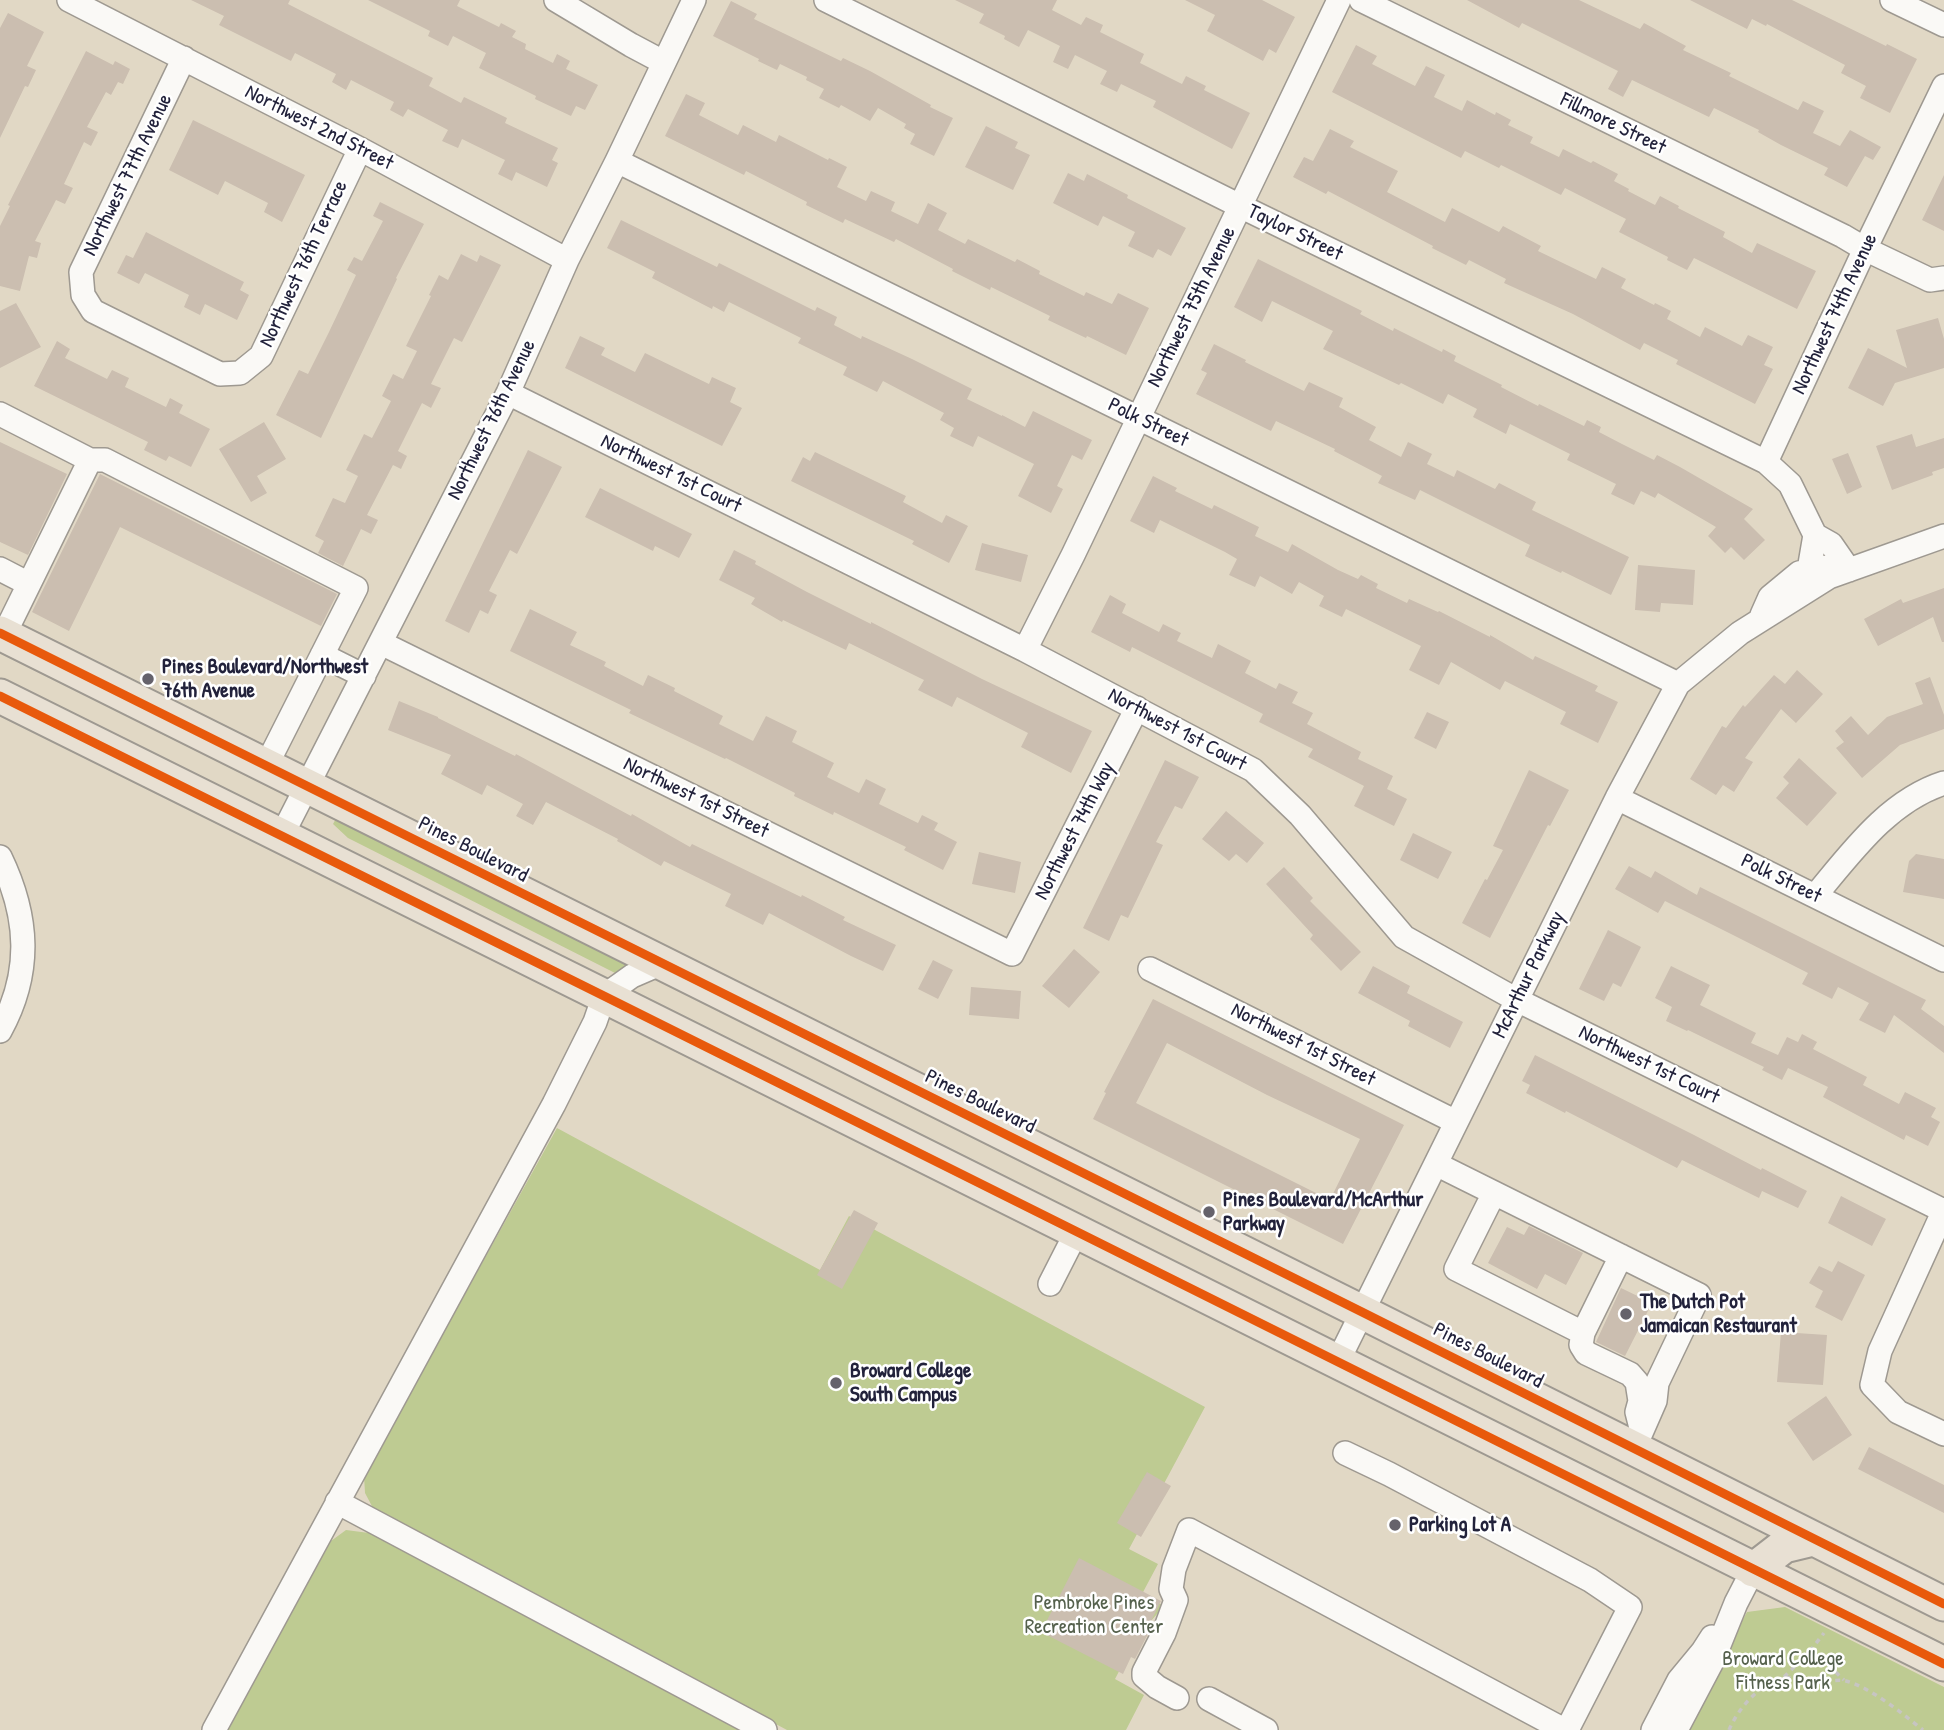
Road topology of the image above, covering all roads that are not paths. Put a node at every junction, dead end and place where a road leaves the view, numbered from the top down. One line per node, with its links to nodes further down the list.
1 (69, 0): 9 (street, Northwest 2nd Street)
2 (556, 0): 10 (street)
3 (694, 0): 10 (street, Northwest 76th Avenue)
4 (826, 0): 14 (street, Taylor Street)
5 (1339, 0): 14 (street, Northwest 75th Avenue)
6 (1361, 0): 15 (street, Fillmore Street)
7 (1892, 0): 8 (street)
8 (1944, 25)
9 (184, 58): 12 (street, Northwest 2nd Street); 18 (street, Northwest 77th Avenue)
10 (663, 62): 13 (street, Northwest 76th Avenue)
11 (1944, 86): 15 (street, Northwest 74th Avenue)
12 (360, 149): 16 (street, Northwest 2nd Street); 18 (street, Northwest 76th Terrace)
13 (617, 161): 16 (street, Northwest 76th Avenue); 21 (street, Polk Street)
14 (1240, 206): 21 (street, Northwest 75th Avenue); 23 (street, Taylor Street)
15 (1865, 249): 17 (street, Fillmore Street); 23 (street, Northwest 74th Avenue)
16 (567, 260): 19 (street, Northwest 76th Avenue)
17 (1944, 278)
18 (240, 373)
19 (508, 393): 32 (street, Northwest 76th Avenue); 33 (street, Northwest 1st Court)
20 (0, 414): 22 (street)
21 (1139, 418): 33 (street, Northwest 75th Avenue); 36 (street, Polk Street)
22 (90, 460): 29 (street); 34 (street)
23 (1766, 462): 24 (street)
24 (1815, 535): 26 (street); 28 (street)
25 (1944, 536): 26 (street, McArthur Parkway)
26 (1847, 566): 28 (street, McArthur Parkway); 30 (street, McArthur Parkway)
27 (0, 569): 29 (street)
28 (1809, 570): 30 (street, McArthur Parkway)
29 (29, 584): 31 (street)
30 (1759, 620): 36 (street, McArthur Parkway)
31 (2, 634): 39 (highway, Pines Boulevard)
32 (381, 643): 35 (street, Northwest 76th Avenue); 46 (street, Northwest 1st Street)
33 (1025, 650): 38 (street, Northwest 1st Court)
34 (323, 655): 35 (street); 39 (street)
35 (364, 676): 41 (street, Northwest 76th Avenue)
36 (1678, 684): 42 (street, McArthur Parkway)
37 (0, 696): 43 (highway)
38 (1138, 708): 46 (street, Northwest 74th Way); 51 (street, Northwest 1st Court)
39 (266, 766): 41 (highway, Pines Boulevard)
40 (1944, 783): 45 (street)
41 (306, 786): 43 (street, Northwest 76th Avenue); 48 (highway, Pines Boulevard)
42 (1617, 798): 45 (street, Polk Street); 51 (street, McArthur Parkway)
43 (282, 835): 50 (highway)
44 (0, 857): 52 (street)
45 (1815, 896): 47 (street, Polk Street)
46 (1012, 954)
47 (1944, 960)
48 (662, 964): 50 (street); 60 (highway, Pines Boulevard)
49 (1150, 968): 53 (street, Northwest 1st Street)
50 (604, 996): 57 (highway); 66 (street)
51 (1517, 1000): 53 (street, McArthur Parkway); 56 (street, Northwest 1st Court)
52 (0, 1031)
53 (1456, 1122): 54 (street, McArthur Parkway)
54 (1436, 1164): 55 (street); 60 (street, McArthur Parkway)
55 (1494, 1193): 58 (street); 61 (street)
56 (1944, 1210): 63 (street)
57 (1077, 1231): 59 (street); 62 (highway)
58 (1621, 1256): 61 (street); 64 (street)
59 (1050, 1284)
60 (1362, 1312): 62 (street, McArthur Parkway); 64 (highway, Pines Boulevard)
61 (1583, 1333): 64 (street)
62 (1338, 1361): 68 (highway)
63 (1944, 1434)
64 (1638, 1441): 67 (highway, Pines Boulevard)
65 (1345, 1453): 77 (street)
66 (337, 1502): 74 (street); 75 (street)
67 (1812, 1539): 68 (highway); 70 (highway, Pines Boulevard)
68 (1753, 1570): 69 (street); 71 (highway)
69 (1736, 1603): 78 (street); 79 (street)
70 (1944, 1604)
71 (1944, 1664)
72 (1177, 1698): 77 (street)
73 (1209, 1699): 76 (street)
74 (214, 1730)
75 (765, 1730)
76 (1266, 1730)
77 (1565, 1730)
78 (1653, 1730)
79 (1676, 1730)

